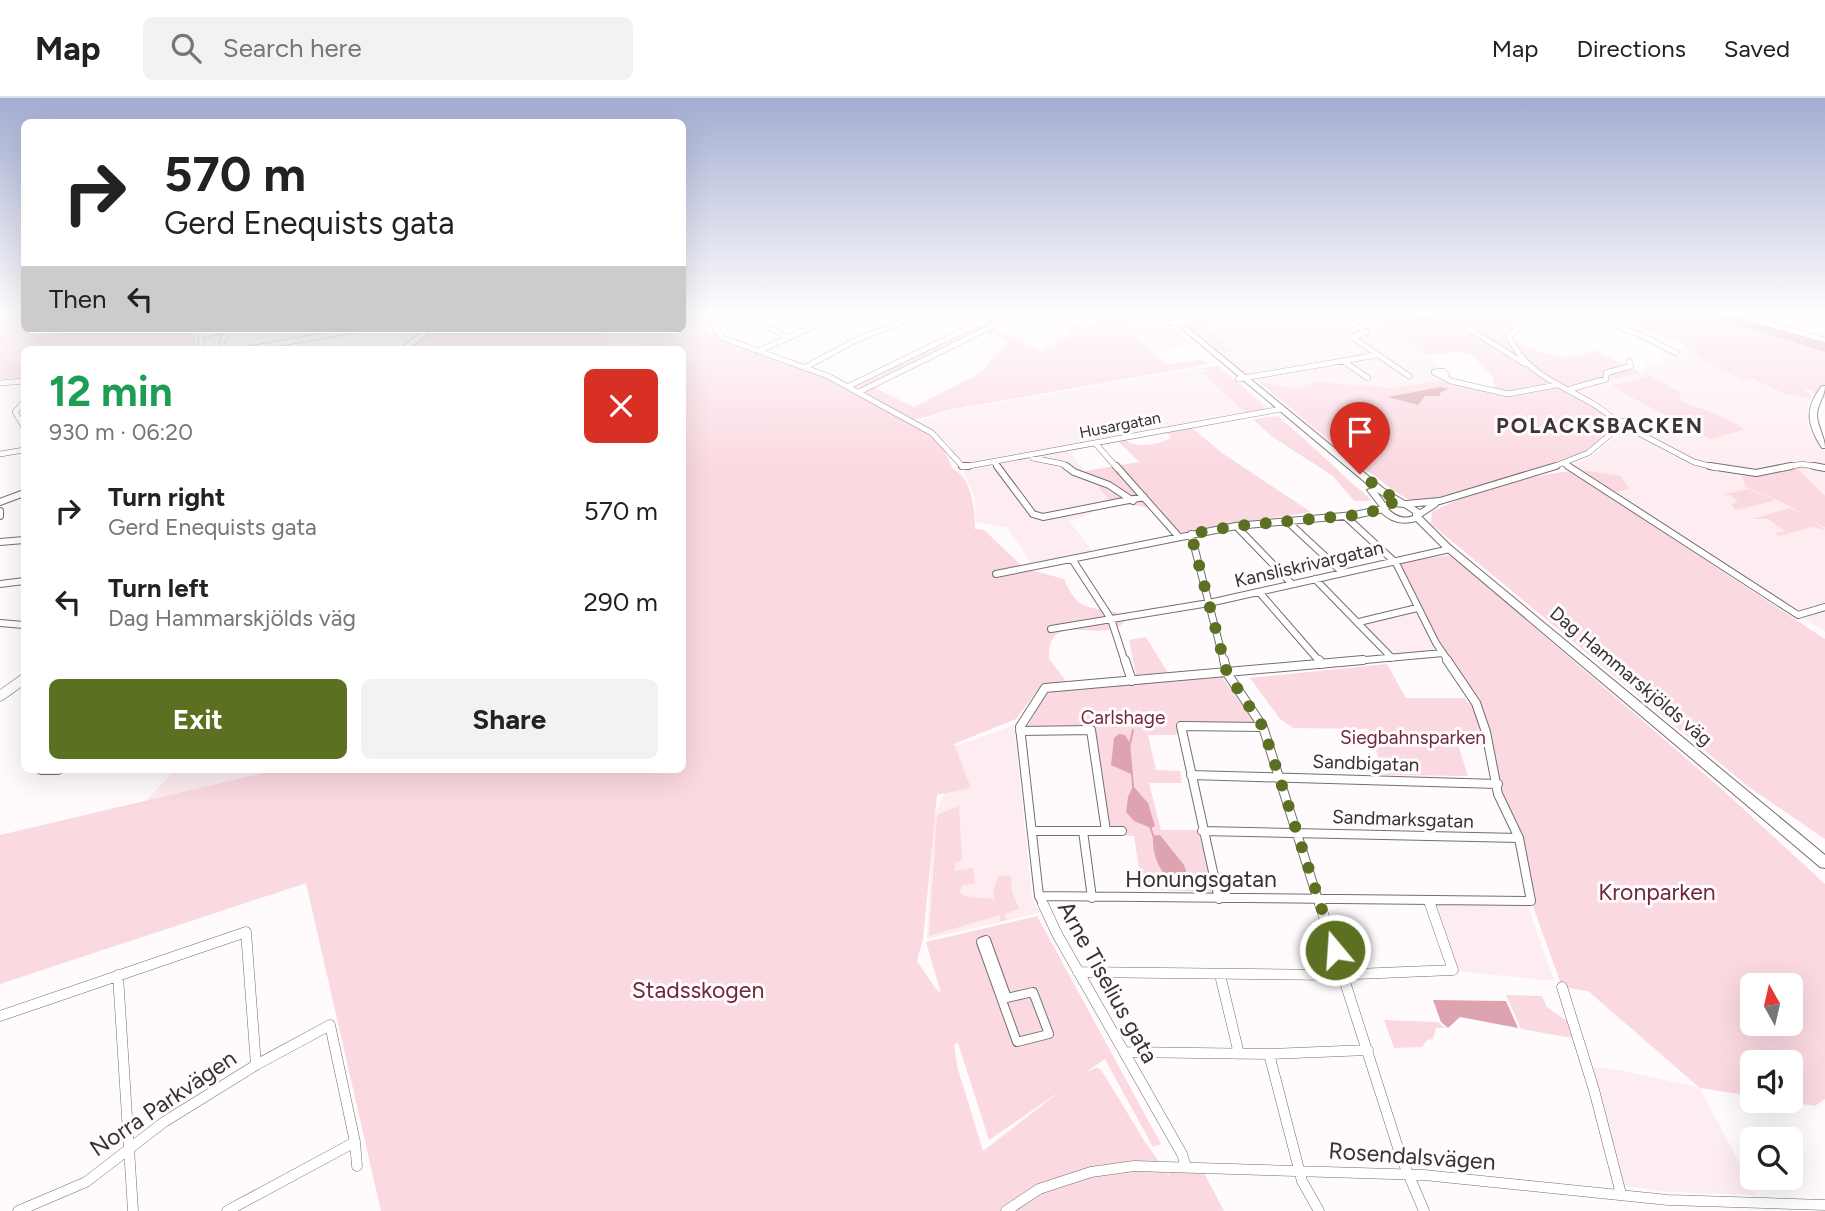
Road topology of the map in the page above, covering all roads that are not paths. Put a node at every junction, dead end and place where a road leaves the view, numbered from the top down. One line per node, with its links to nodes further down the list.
1 (800, 365): 11 (street)
2 (810, 365): 11 (street)
3 (893, 365): 19 (street)
4 (914, 365): 22 (street)
5 (1225, 365): 14 (main road, Dag Hammarskjölds väg)
6 (1315, 365): 14 (street)
7 (1350, 365): 15 (street)
8 (1392, 365): 12 (street)
9 (1526, 365): 18 (street)
10 (1631, 365): 21 (street)
11 (806, 367): 19 (street)
12 (1409, 376)
13 (1445, 376): 18 (street)
14 (1241, 378): 24 (main road, Dag Hammarskjölds väg)
15 (1368, 378)
16 (21, 381): 17 (street)
17 (0, 383)
18 (1556, 385): 21 (street)
19 (849, 386): 22 (street)
20 (1825, 388): 30 (main road)
21 (1566, 390): 25 (street)
22 (859, 392): 36 (street, Husargatan)
23 (21, 405): 26 (street)
24 (1279, 409): 29 (street, Husargatan); 44 (main road, Dag Hammarskjölds väg); 45 (main road, Dag Hammarskjölds väg)
25 (1615, 420): 27 (street); 28 (street)
26 (21, 422)
27 (1618, 428): 28 (street); 37 (street)
28 (1632, 429): 38 (street)
29 (1096, 444): 32 (street, Husargatan); 40 (street)
30 (1825, 446)
31 (21, 450): 33 (street)
32 (1053, 452): 34 (street, Husargatan); 35 (street)
33 (0, 454)
34 (1025, 457): 35 (street); 36 (street, Husargatan)
35 (1056, 461): 41 (street)
36 (995, 463): 41 (street)
37 (1565, 464): 42 (street); 65 (street)
38 (1823, 468)
39 (21, 494): 43 (street)
40 (1144, 497): 41 (street); 51 (street)
41 (1133, 501)
42 (1440, 501): 44 (street); 47 (street)
43 (0, 502)
44 (1403, 503): 45 (main road); 47 (main road, Dag Hammarskjölds väg)
45 (1389, 513): 46 (street); 47 (main road); 54 (main road, Dag Hammarskjölds väg)
46 (1345, 516): 48 (street); 56 (street)
47 (1418, 516): 54 (main road, Dag Hammarskjölds väg)
48 (1287, 521): 49 (street); 57 (street)
49 (1236, 526): 50 (street); 62 (street)
50 (1191, 534): 51 (street); 64 (street)
51 (1180, 537): 55 (street)
52 (21, 540): 53 (street)
53 (0, 542)
54 (1449, 548): 56 (street, Kansliskrivargatan); 93 (main road, Dag Hammarskjölds väg)
55 (1072, 559): 58 (street); 67 (street)
56 (1393, 561): 57 (street, Kansliskrivargatan); 66 (street)
57 (1342, 572): 59 (street, Kansliskrivargatan)
58 (996, 574)
59 (1315, 579): 62 (street, Kansliskrivargatan); 68 (street)
60 (21, 581): 61 (street)
61 (0, 584)
62 (1292, 584): 63 (street, Kansliskrivargatan)
63 (1259, 592): 64 (street, Kansliskrivargatan); 76 (street)
64 (1209, 603): 67 (street, Kansliskrivargatan); 77 (street)
65 (1825, 607)
66 (1417, 608): 68 (street); 74 (street)
67 (1111, 619): 72 (street, Kansliskrivargatan); 79 (street)
68 (1359, 622): 75 (street)
69 (0, 623): 70 (street)
70 (9, 624): 71 (street); 73 (street)
71 (21, 625)
72 (1051, 629)
73 (0, 632)
74 (1443, 653): 75 (street); 85 (street)
75 (1392, 658): 76 (street)
76 (1322, 664): 77 (street)
77 (1227, 673): 79 (street); 81 (street)
78 (21, 681): 80 (street)
79 (1132, 681): 82 (street)
80 (0, 696)
81 (1263, 727): 83 (street); 84 (street)
82 (1020, 731): 86 (street, Arne Tiselius gata); 88 (street)
83 (1191, 775): 84 (street, Sandbigatan); 90 (street)
84 (1278, 776): 85 (street, Sandbigatan); 91 (street)
85 (1497, 783): 92 (street)
86 (1032, 831): 87 (street); 94 (street, Arne Tiselius gata)
87 (1083, 831): 88 (street); 95 (street)
88 (1106, 831): 89 (street)
89 (1122, 831)
90 (1202, 831): 91 (street, Sandmarksgatan); 96 (street)
91 (1297, 832): 92 (street, Sandmarksgatan); 97 (street)
92 (1519, 838): 98 (street, Honungsgatan)
93 (1825, 866)
94 (1039, 896): 95 (street, Honungsgatan); 100 (street, Arne Tiselius gata)
95 (1092, 898): 96 (street, Honungsgatan)
96 (1219, 899): 97 (street, Honungsgatan)
97 (1319, 899): 98 (street, Honungsgatan); 103 (street)
98 (1429, 900): 103 (street)
99 (981, 942): 99 (street)
100 (1078, 972): 102 (street); 107 (street, Arne Tiselius gata)
101 (118, 975): 105 (street); 110 (street); 112 (street)
102 (1220, 975): 103 (street); 108 (street)
103 (1344, 975): 106 (street)
104 (1562, 988): 117 (street)
105 (0, 1016)
106 (1368, 1050): 109 (street); 116 (street)
107 (1125, 1052): 108 (street); 114 (street, Arne Tiselius gata)
108 (1239, 1054): 109 (street)
109 (1269, 1054): 115 (street)
110 (256, 1065): 111 (street, Norra Parkvägen); 112 (street, Norra Parkvägen)
111 (355, 1142): 113 (street); 121 (street)
112 (129, 1148): 119 (street, Norra Parkvägen); 120 (street)
113 (357, 1166)
114 (1186, 1167): 115 (street, Rosendalsvägen); 122 (street, Rosendalsvägen)
115 (1299, 1171): 116 (street, Rosendalsvägen); 123 (street)
116 (1407, 1174): 117 (street, Rosendalsvägen); 124 (street)
117 (1621, 1194): 118 (street, Rosendalsvägen)
118 (1825, 1205)
119 (18, 1211)
120 (133, 1211)
121 (227, 1211)
122 (1006, 1211)
123 (1319, 1211)
124 (1424, 1211)

